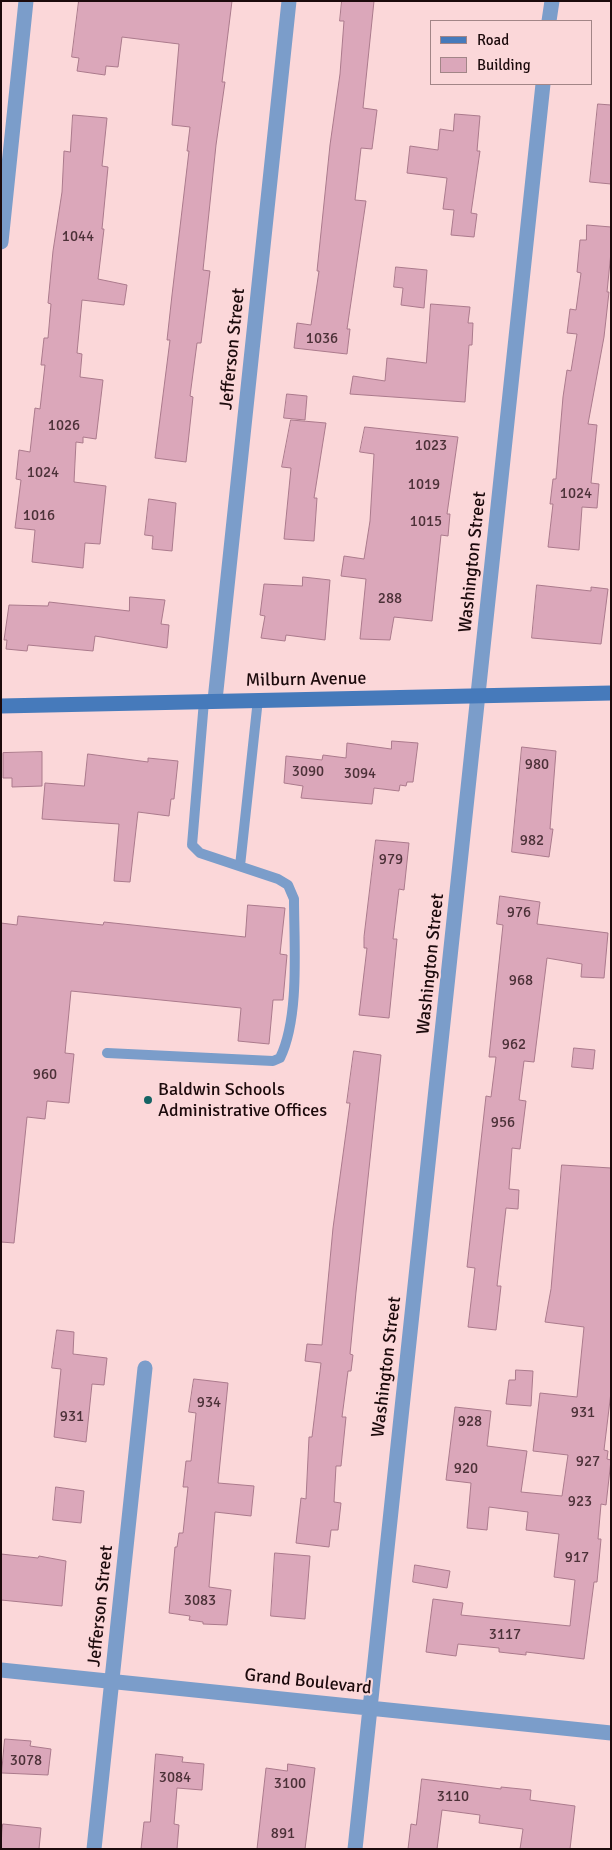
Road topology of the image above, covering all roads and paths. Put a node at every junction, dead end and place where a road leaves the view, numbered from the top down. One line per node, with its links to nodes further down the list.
1 (26, 1): 6 (street)
2 (289, 1): 10 (street, Jefferson Street)
3 (552, 1): 4 (street)
4 (549, 20)
5 (543, 85): 8 (street, Washington Street)
6 (1, 242)
7 (611, 693): 8 (main road, Milburn Avenue)
8 (478, 695): 9 (main road, Milburn Avenue); 17 (street, Washington Street)
9 (258, 699): 10 (main road, Milburn Avenue); 12 (lane)
10 (209, 701): 11 (main road, Milburn Avenue); 12 (lane)
11 (1, 706)
12 (240, 866): 13 (lane)
13 (107, 1054)
14 (145, 1368): 16 (street, Jefferson Street)
15 (1, 1670): 16 (street, Grand Boulevard)
16 (112, 1682): 17 (street, Grand Boulevard); 19 (street, Jefferson Street)
17 (371, 1707): 18 (street, Grand Boulevard); 20 (street, Washington Street)
18 (611, 1733)
19 (94, 1849)
20 (354, 1849)

